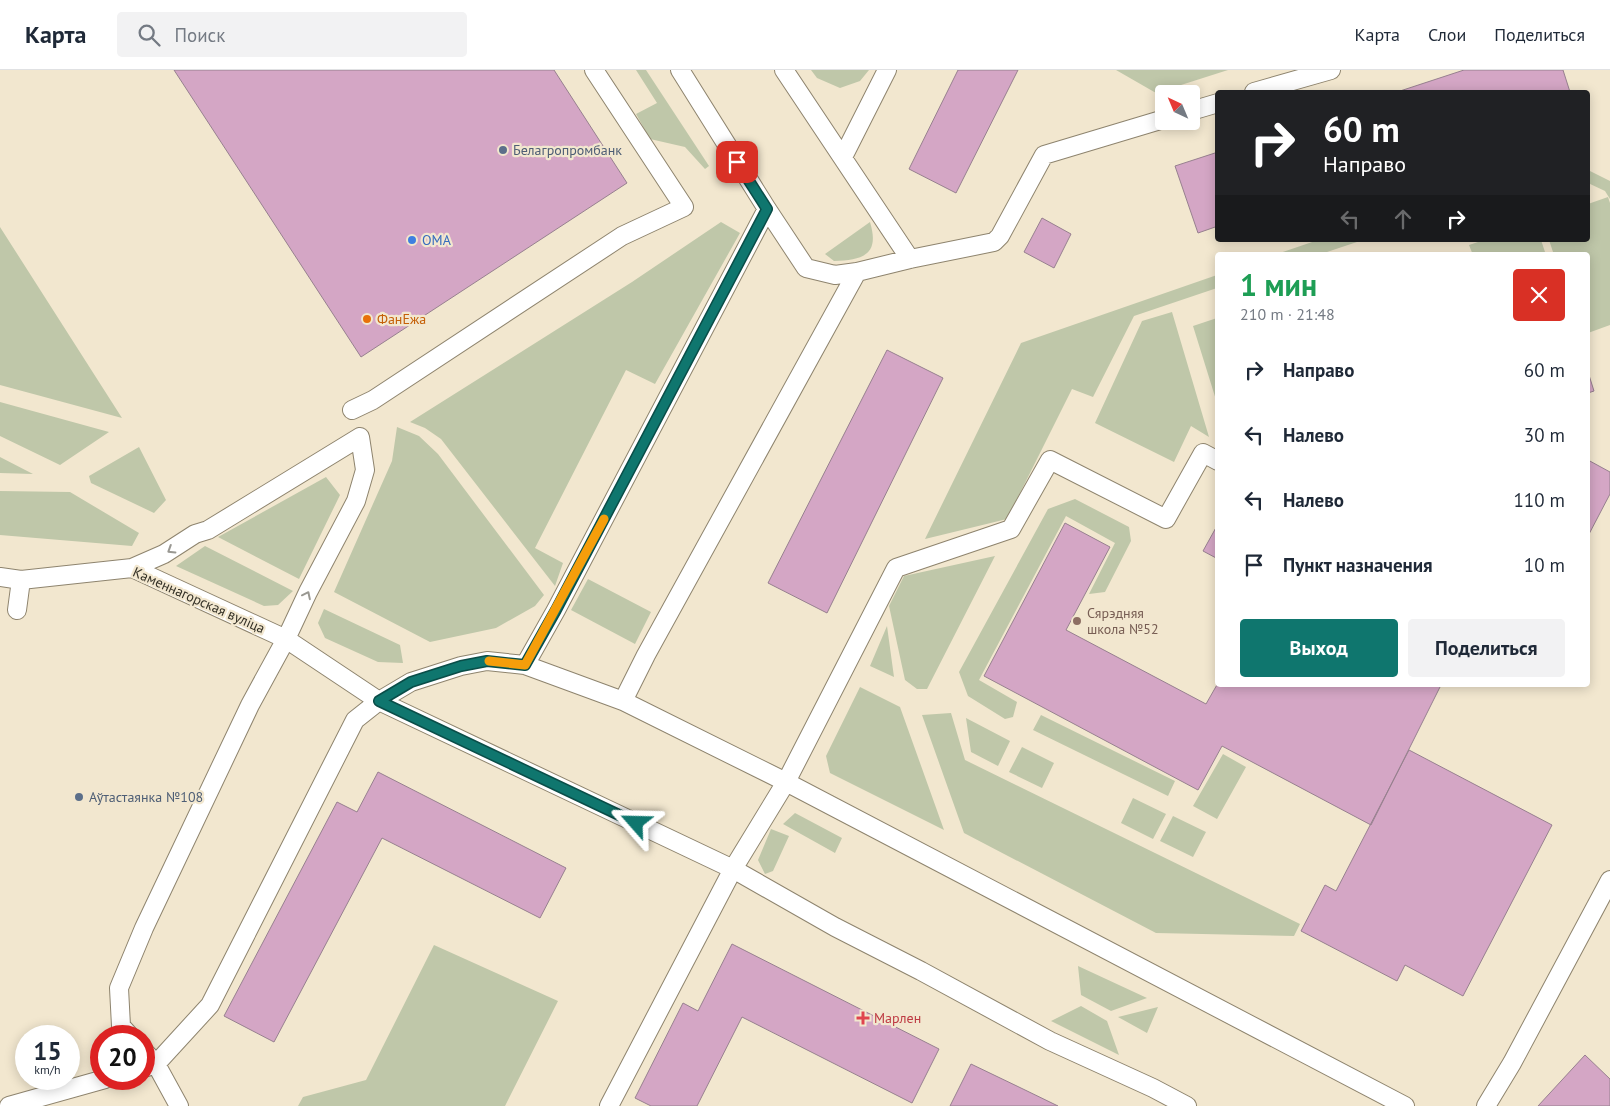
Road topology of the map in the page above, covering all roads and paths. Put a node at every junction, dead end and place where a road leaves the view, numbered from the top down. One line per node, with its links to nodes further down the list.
1 (594, 70): 14 (lane)
2 (680, 70): 11 (lane)
3 (784, 70): 10 (lane)
4 (887, 70): 10 (lane)
5 (1331, 70): 6 (lane)
6 (1261, 90)
7 (1215, 104): 8 (lane)
8 (1200, 108)
9 (1155, 122): 12 (lane)
10 (843, 157): 12 (lane)
11 (767, 209): 13 (lane); 21 (lane)
12 (910, 259): 13 (lane)
13 (857, 272): 23 (lane)
14 (352, 410)
15 (1215, 460): 24 (lane)
16 (132, 568): 18 (lane, Каменнагорская вуліца); 20 (lane, Каменнагорская вуліца); 20 (lane, one-way to 16)
17 (0, 577): 18 (lane, Каменнагорская вуліца)
18 (22, 580): 19 (lane)
19 (17, 610)
20 (286, 639): 22 (lane, Каменнагорская вуліца); 27 (lane)
21 (525, 665): 22 (lane); 23 (lane)
22 (379, 701): 25 (lane, Каменнагорская вуліца); 28 (lane)
23 (623, 701): 24 (lane)
24 (786, 782): 25 (lane); 35 (lane)
25 (733, 869): 33 (lane); 34 (lane, Каменнагорская вуліца)
26 (1610, 880): 36 (lane)
27 (121, 1025)
28 (155, 1061)
29 (155, 1073): 32 (lane)
30 (90, 1083): 31 (lane)
31 (9, 1106)
32 (179, 1106)
33 (609, 1106)
34 (1187, 1106)
35 (1405, 1106)
36 (1486, 1106)

